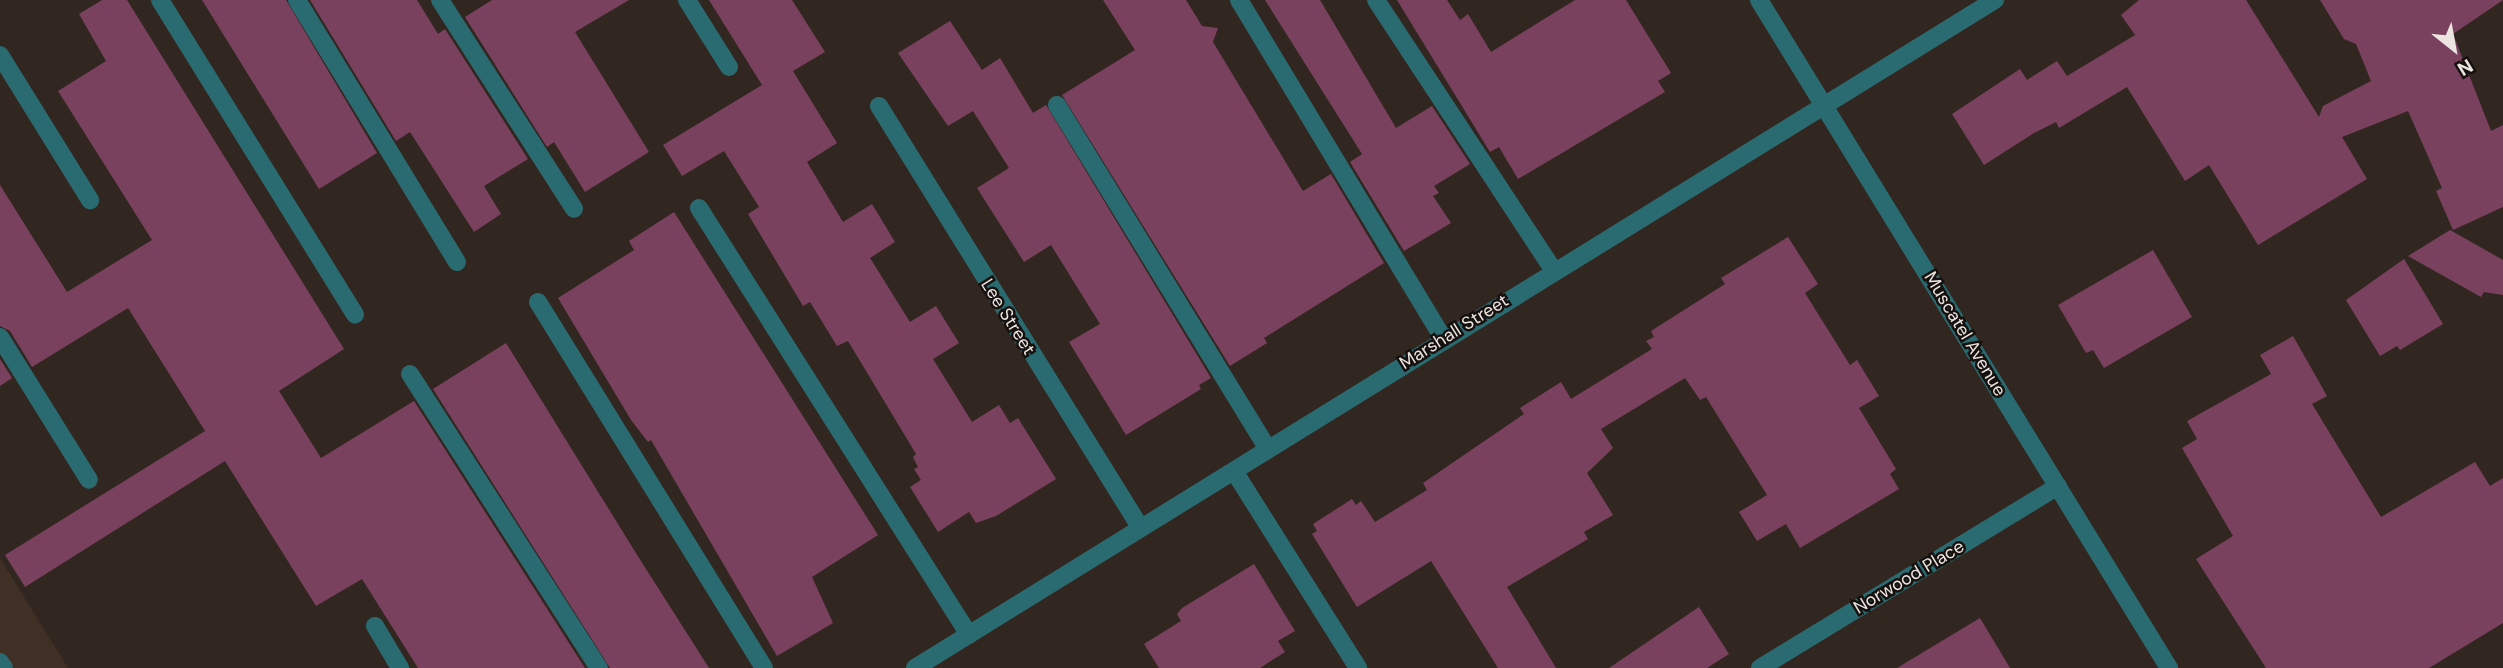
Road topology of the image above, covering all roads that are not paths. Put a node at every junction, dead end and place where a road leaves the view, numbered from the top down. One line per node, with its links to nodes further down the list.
1 (160, 0): 20 (street)
2 (297, 0): 17 (street)
3 (440, 0): 16 (street)
4 (687, 0): 10 (street)
5 (1239, 0): 22 (street)
6 (1376, 0): 18 (street)
7 (1759, 0): 11 (street, Muscatel Avenue)
8 (1995, 0): 11 (street, Marshall Street)
9 (0, 55): 14 (street)
10 (729, 67)
11 (1825, 104): 18 (street, Marshall Street); 27 (street, Muscatel Avenue)
12 (1057, 105): 24 (street)
13 (878, 106): 28 (street, Lee Street)
14 (90, 200)
15 (699, 208): 30 (street)
16 (574, 209)
17 (457, 262)
18 (1553, 269): 22 (street, Marshall Street)
19 (538, 302): 35 (street)
20 (355, 314)
21 (0, 337): 26 (street)
22 (1443, 338): 24 (street, Marshall Street)
23 (410, 374): 34 (street)
24 (1268, 449): 25 (street, Marshall Street)
25 (1234, 471): 28 (street, Marshall Street); 37 (street)
26 (89, 480)
27 (2058, 486): 38 (street, Norwood Place); 39 (street, Muscatel Avenue)
28 (1140, 527): 30 (street, Marshall Street)
29 (375, 626): 33 (street)
30 (969, 635): 36 (street, Marshall Street)
31 (0, 662): 32 (street)
32 (4, 668)
33 (400, 668)
34 (599, 668)
35 (764, 668)
36 (915, 668)
37 (1358, 668)
38 (1760, 668)
39 (2169, 668)

